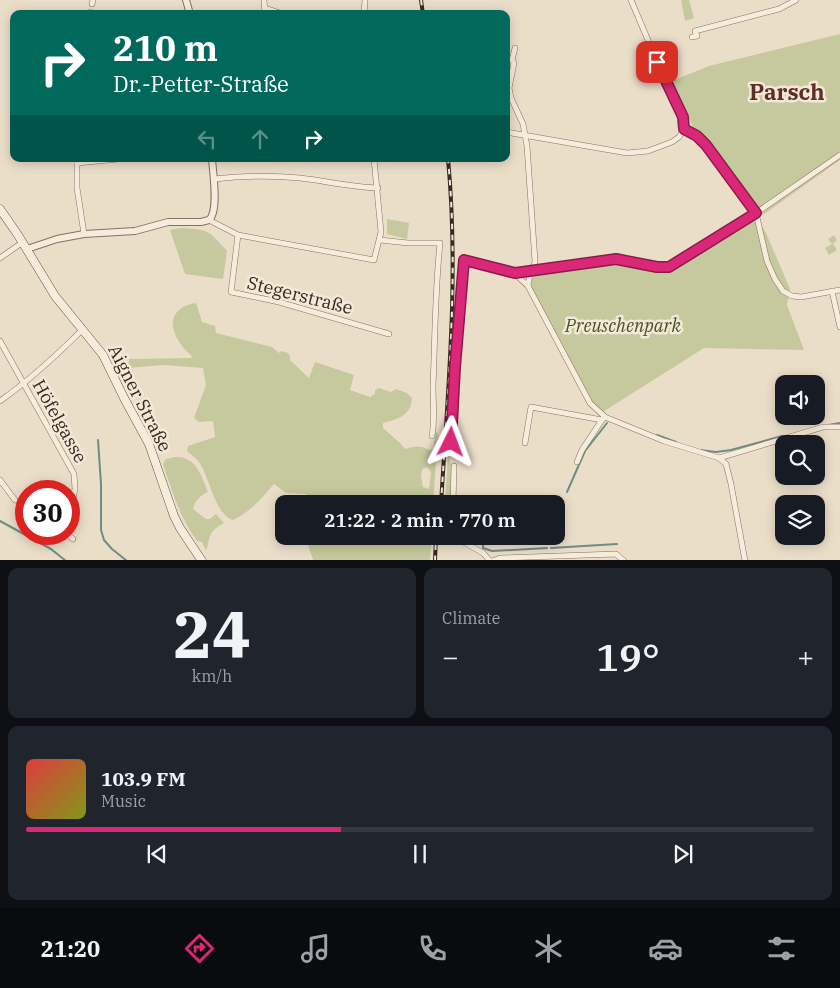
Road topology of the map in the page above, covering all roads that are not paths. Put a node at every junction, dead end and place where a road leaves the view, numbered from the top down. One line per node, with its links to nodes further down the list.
1 (631, 0): 7 (street)
2 (796, 0): 3 (street)
3 (692, 37)
4 (515, 48): 5 (street)
5 (510, 83)
6 (510, 93): 9 (street)
7 (684, 129): 9 (street); 17 (street)
8 (510, 132): 9 (street)
9 (525, 134): 24 (street)
10 (840, 155): 17 (street)
11 (77, 162): 19 (street)
12 (212, 162): 14 (street)
13 (374, 162): 15 (street)
14 (214, 179): 15 (street); 18 (street)
15 (378, 188): 21 (street)
16 (0, 209): 22 (main road, Aigner Straße)
17 (756, 213): 24 (street); 28 (street)
18 (208, 220): 19 (street); 20 (street)
19 (84, 234): 22 (street)
20 (238, 235): 21 (street); 31 (street, Stegerstraße)
21 (380, 240): 37 (street)
22 (25, 246): 23 (street); 30 (main road, Aigner Straße)
23 (0, 258)
24 (534, 270): 25 (street); 26 (street)
25 (515, 273): 26 (street); 38 (street)
26 (528, 286): 35 (street)
27 (840, 290): 28 (street)
28 (832, 291): 29 (street)
29 (840, 328)
30 (83, 329): 33 (street); 48 (main road, Aigner Straße)
31 (390, 334)
32 (0, 341): 33 (street, Höfelgasse)
33 (23, 384): 34 (street); 44 (street, Höfelgasse)
34 (0, 401)
35 (604, 419): 39 (street); 40 (street); 41 (street)
36 (840, 427): 40 (street)
37 (432, 436)
38 (451, 442)
39 (525, 443)
40 (719, 458): 51 (street)
41 (577, 462)
42 (454, 466): 45 (street)
43 (0, 480): 46 (street)
44 (74, 480)
45 (453, 495)
46 (15, 500)
47 (469, 545): 49 (street)
48 (202, 560)
49 (491, 560): 50 (street)
50 (624, 560)
51 (745, 560)

